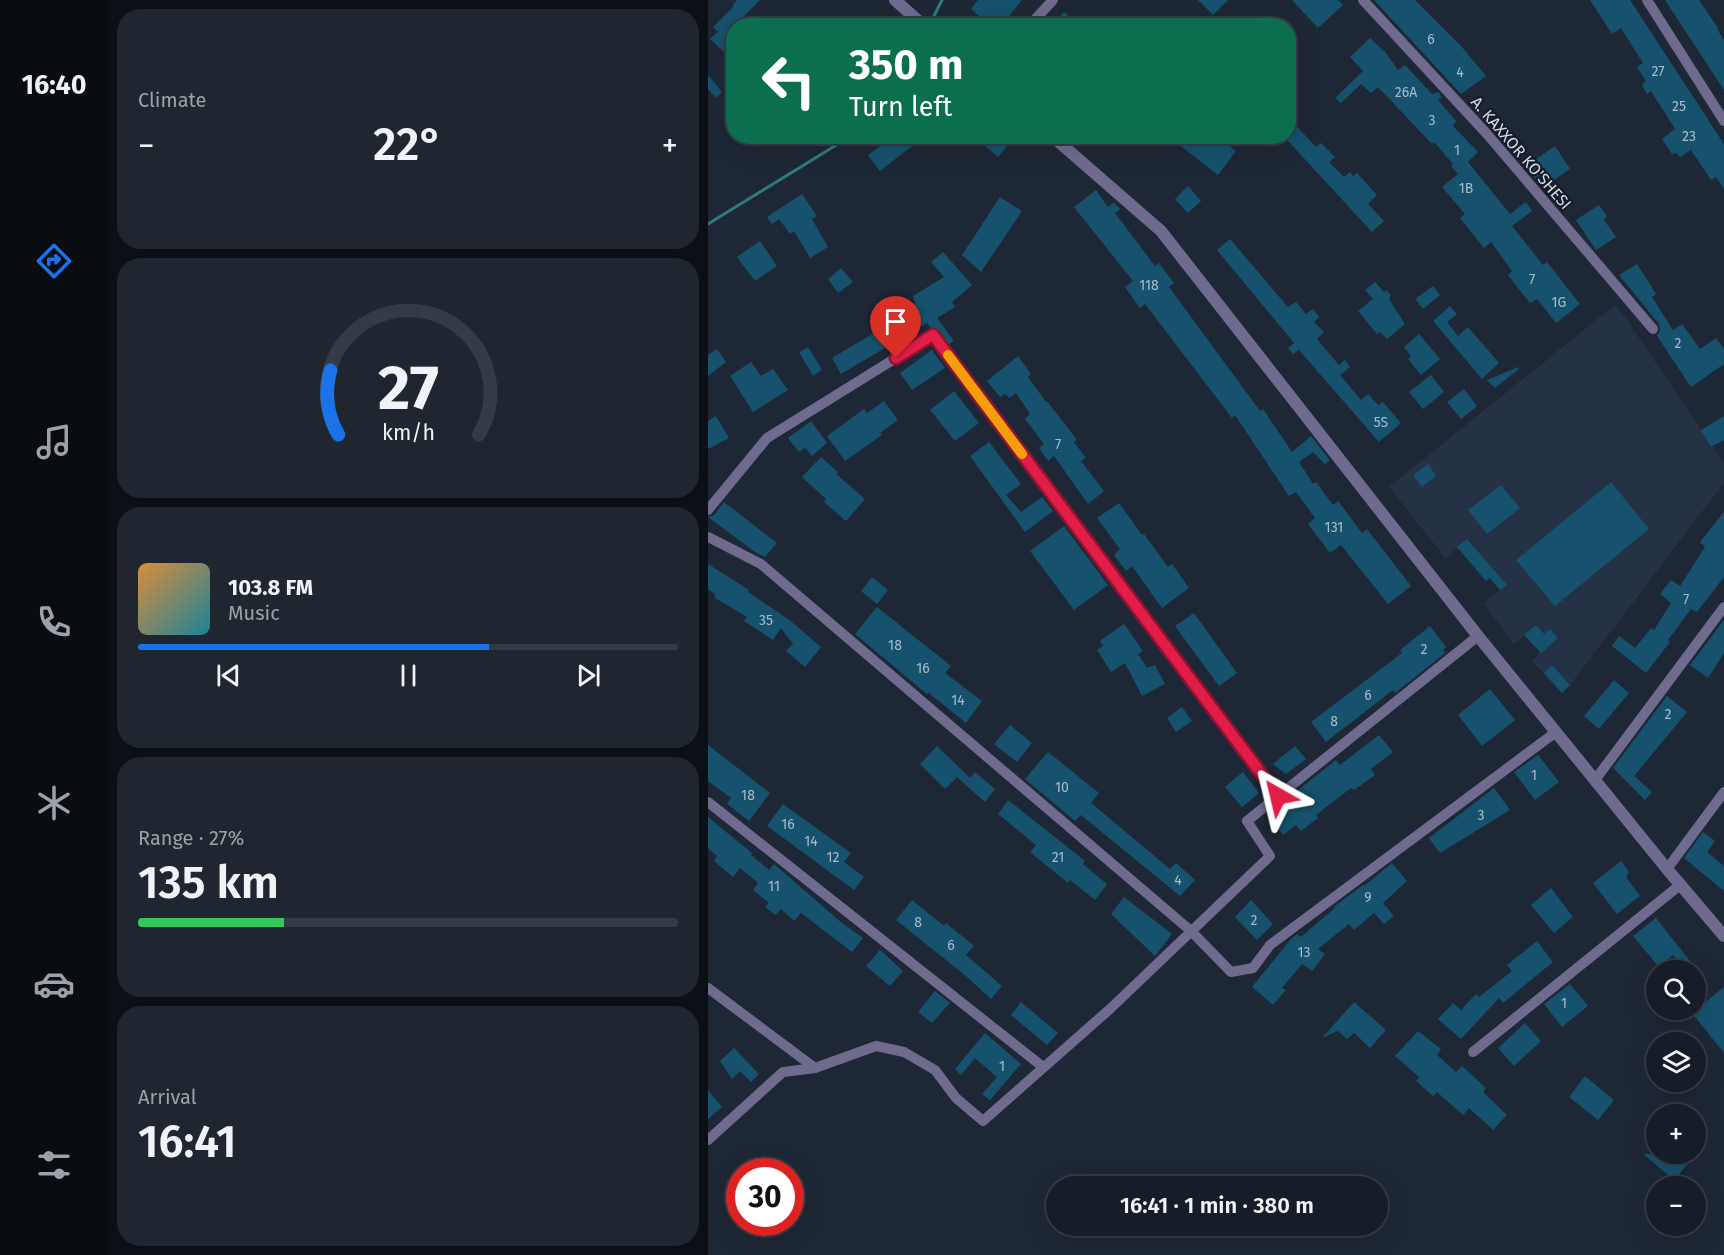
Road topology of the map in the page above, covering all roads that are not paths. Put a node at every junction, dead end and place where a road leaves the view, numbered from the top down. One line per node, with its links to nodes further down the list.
1 (896, 0): 5 (street)
2 (1053, 0): 6 (street)
3 (1363, 0): 9 (street, A. KAXXOR KO'SHESI)
4 (1647, 0): 7 (street)
5 (915, 18)
6 (1036, 18)
7 (1724, 120)
8 (1061, 144): 13 (street)
9 (1653, 329)
10 (708, 510): 17 (street)
11 (708, 537): 21 (street)
12 (1724, 607): 15 (street)
13 (1478, 636): 14 (street); 17 (street)
14 (1556, 732): 15 (street); 21 (street)
15 (1595, 780): 19 (street)
16 (1724, 792): 19 (street)
17 (1278, 796): 21 (street)
18 (708, 802): 26 (street)
19 (1666, 869): 20 (street)
20 (1680, 885): 22 (street); 24 (street)
21 (1191, 931): 26 (street)
22 (1724, 936)
23 (708, 988): 25 (street)
24 (1473, 1052)
25 (815, 1068): 26 (street); 27 (street)
26 (1043, 1068)
27 (708, 1140)

